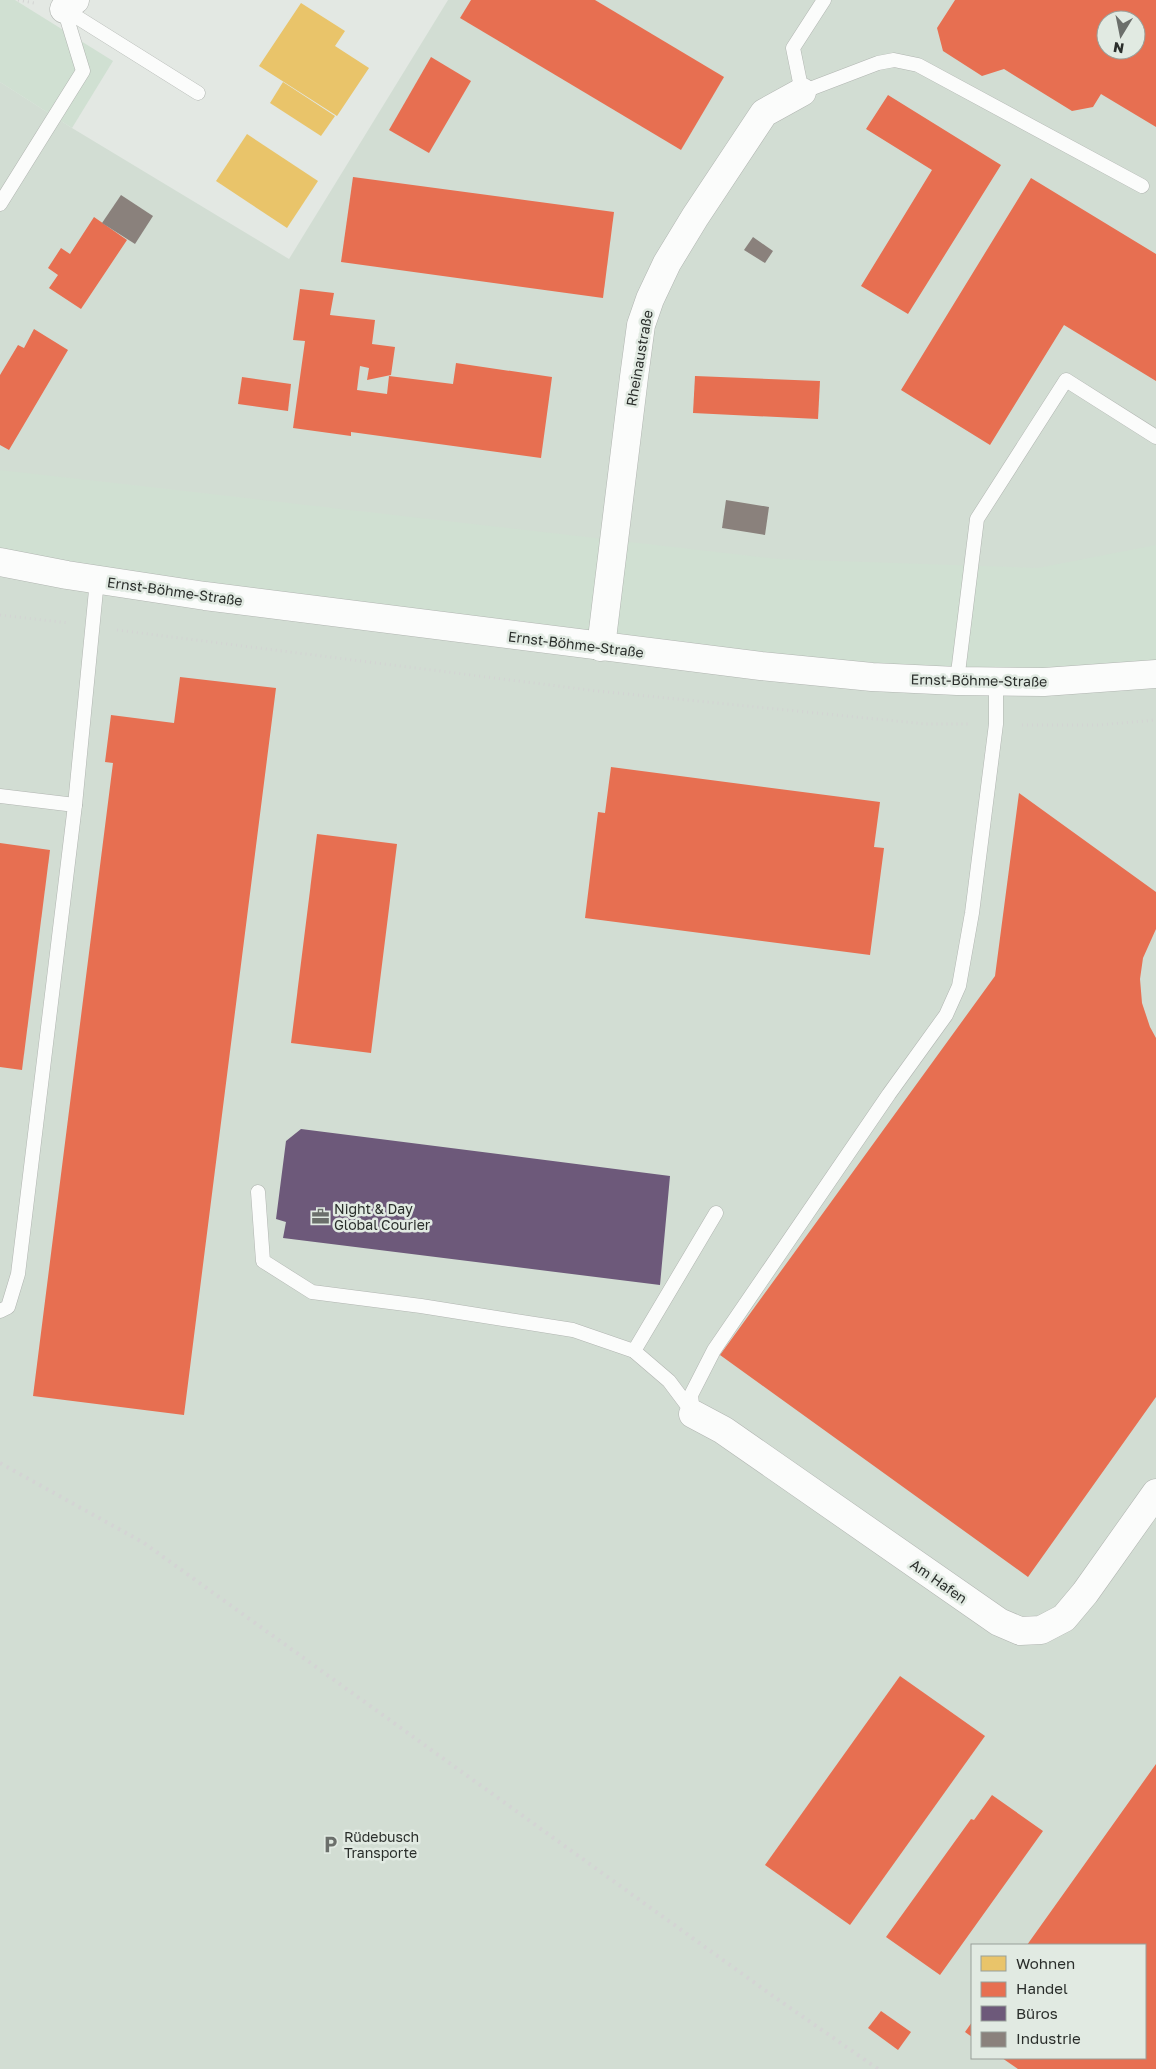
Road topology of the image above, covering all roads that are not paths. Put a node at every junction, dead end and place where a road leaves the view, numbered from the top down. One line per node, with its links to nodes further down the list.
1 (824, 0): 3 (lane)
2 (70, 4): 4 (lane); 6 (lane)
3 (802, 92): 5 (lane); 10 (street, Rheinaustraße)
4 (198, 93)
5 (1142, 186)
6 (0, 204)
7 (1156, 437): 12 (lane)
8 (0, 562): 9 (street, Ernst-Böhme-Straße)
9 (97, 580): 10 (street, Ernst-Böhme-Straße); 15 (lane)
10 (600, 647): 12 (street, Ernst-Böhme-Straße)
11 (1156, 674): 13 (street, Ernst-Böhme-Straße)
12 (957, 681): 13 (street, Ernst-Böhme-Straße)
13 (996, 682): 20 (lane)
14 (0, 796): 15 (lane)
15 (75, 805): 18 (lane)
16 (258, 1192): 19 (lane)
17 (716, 1213): 19 (lane)
18 (0, 1311)
19 (634, 1351): 20 (lane)
20 (693, 1414): 21 (street, Am Hafen)
21 (1156, 1493)

